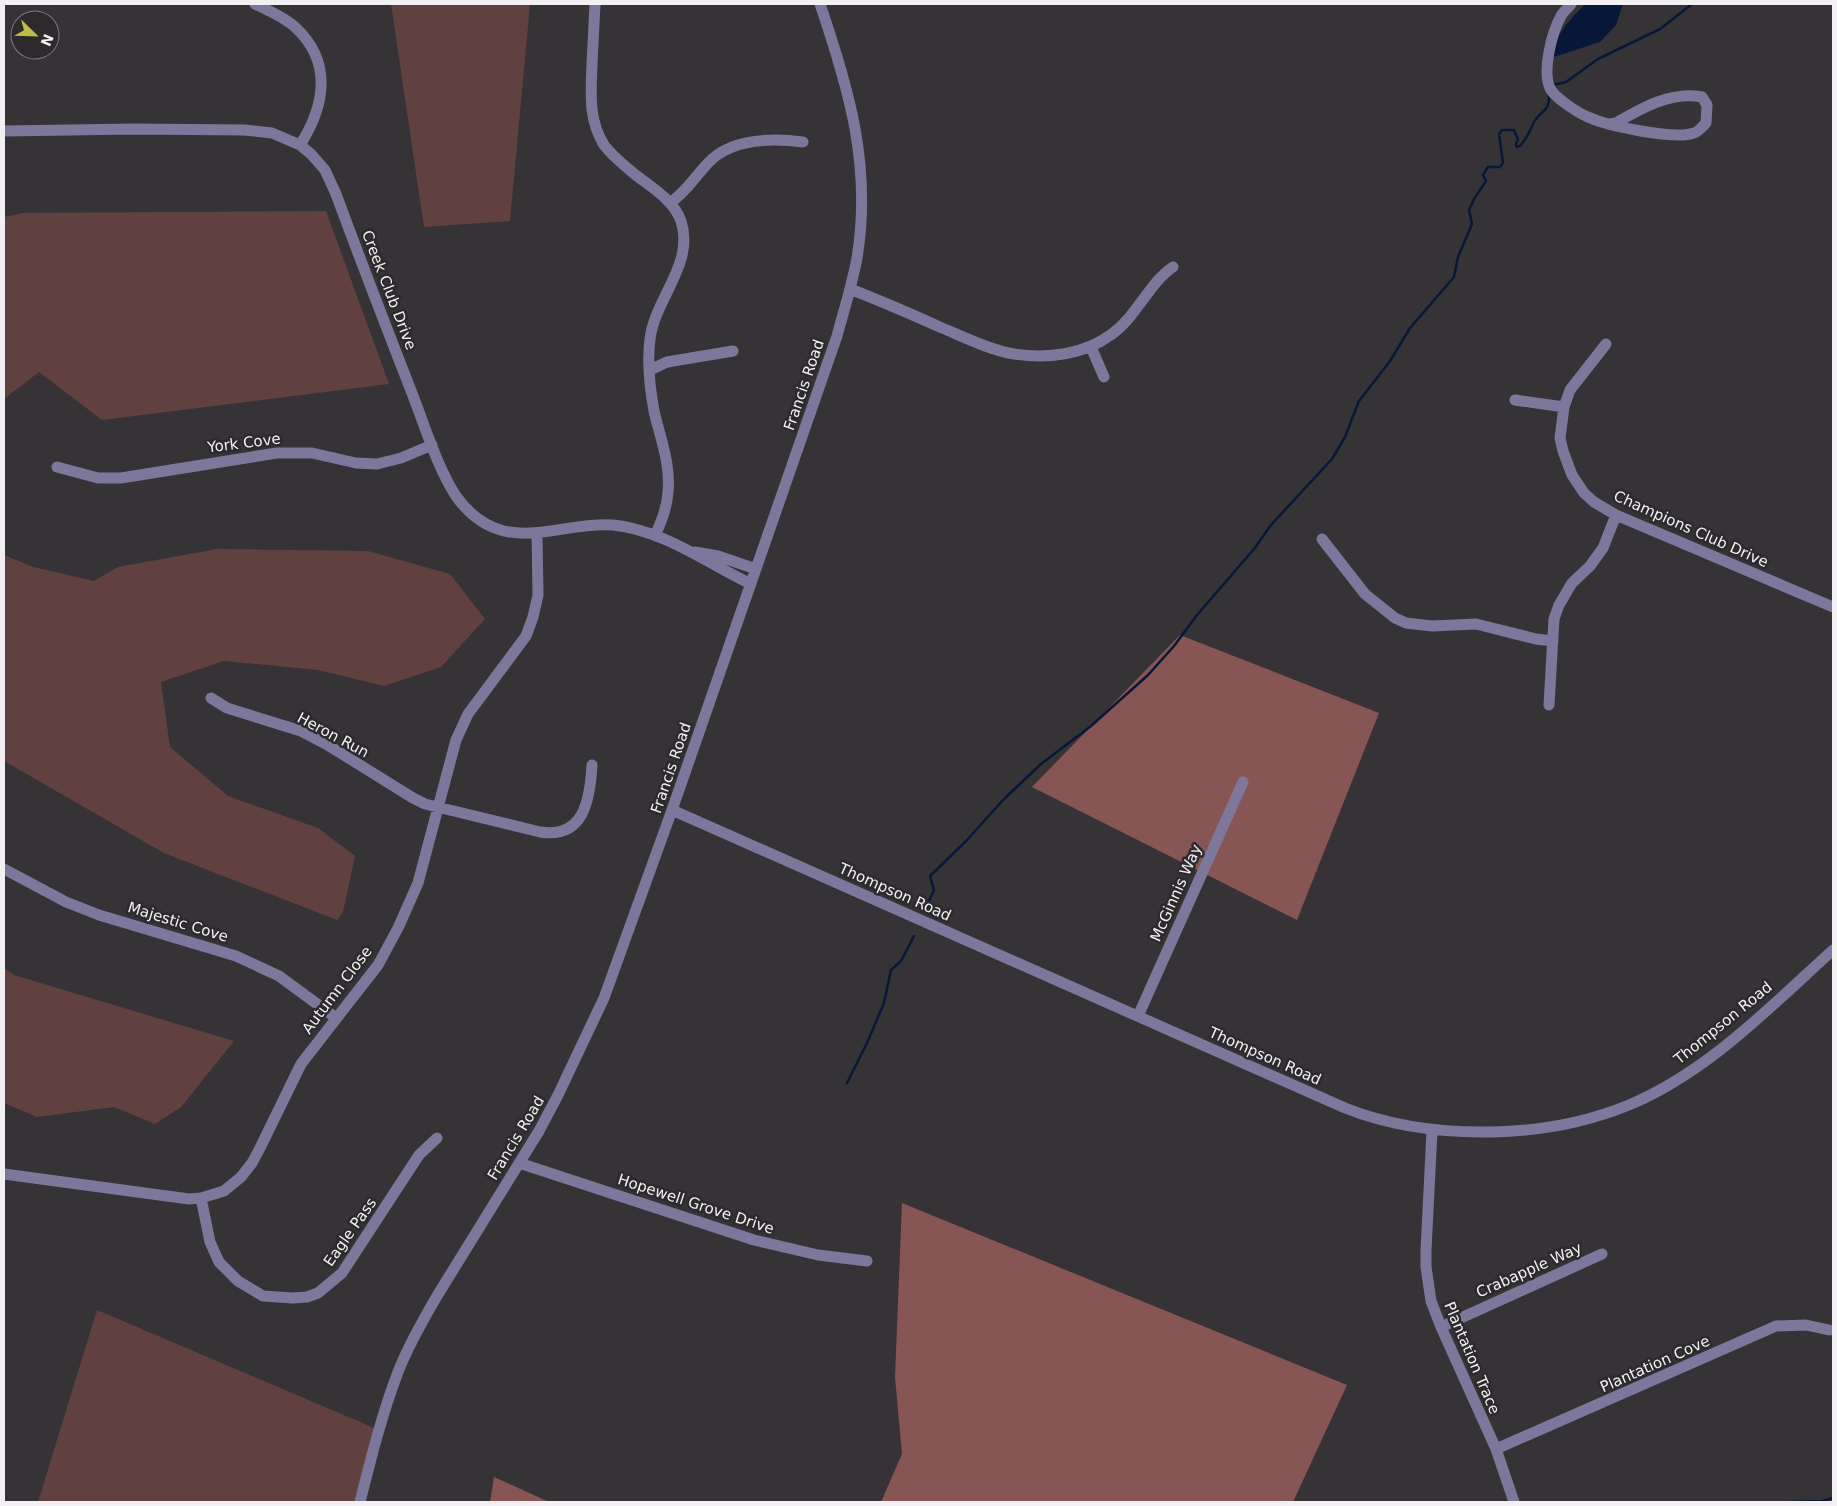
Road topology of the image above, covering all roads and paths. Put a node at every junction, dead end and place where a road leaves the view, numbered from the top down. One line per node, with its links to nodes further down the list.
1 (255, 4): 8 (street)
2 (595, 4): 9 (street)
3 (820, 4): 11 (street, Francis Road)
4 (1571, 4): 5 (street)
5 (1610, 124): 5 (street)
6 (4, 131): 8 (street, Creek Club Drive)
7 (803, 142): 9 (street)
8 (300, 145): 19 (street, Creek Club Drive)
9 (670, 203): 15 (street)
10 (1174, 267): 13 (street)
11 (850, 289): 13 (street); 26 (street, Francis Road)
12 (1606, 344): 18 (street, Champions Club Drive)
13 (1091, 347): 16 (street)
14 (732, 351): 15 (street)
15 (650, 370): 23 (street)
16 (1104, 377)
17 (1515, 400): 18 (street)
18 (1564, 407): 21 (street, Champions Club Drive)
19 (432, 445): 20 (street, York Cove); 22 (street, Creek Club Drive)
20 (57, 467)
21 (1616, 515): 28 (street, Champions Club Drive); 29 (street)
22 (537, 534): 23 (street, Creek Club Drive); 34 (street, Autumn Close)
23 (655, 536): 25 (street, Creek Club Drive)
24 (1322, 539): 29 (street)
25 (691, 552): 26 (street, Creek Club Drive); 27 (street, Creek Club Drive)
26 (756, 569): 27 (street, Francis Road)
27 (751, 584): 35 (street, Francis Road)
28 (1833, 607)
29 (1553, 641): 31 (street)
30 (211, 698): 34 (street, Heron Run)
31 (1549, 706)
32 (592, 765): 34 (street, Heron Run)
33 (1243, 782): 38 (street, McGinnis Way)
34 (438, 806): 39 (street, Autumn Close)
35 (672, 810): 38 (street, Thompson Road); 42 (street, Francis Road)
36 (4, 869): 39 (street, Majestic Cove)
37 (1833, 950): 40 (street, Thompson Road)
38 (1138, 1016): 40 (street, Thompson Road)
39 (336, 1018): 44 (street, Autumn Close)
40 (1432, 1131): 47 (street, Plantation Trace)
41 (437, 1138): 44 (street, Eagle Pass)
42 (519, 1162): 46 (street, Hopewell Grove Drive); 50 (street, Francis Road)
43 (4, 1174): 44 (street, Autumn Close)
44 (201, 1198)
45 (1602, 1254): 47 (street, Crabapple Way)
46 (867, 1261)
47 (1441, 1326): 49 (street, Plantation Trace)
48 (1829, 1330): 49 (street, Plantation Cove)
49 (1496, 1449): 51 (street, Plantation Trace)
50 (360, 1502)
51 (1514, 1502)

